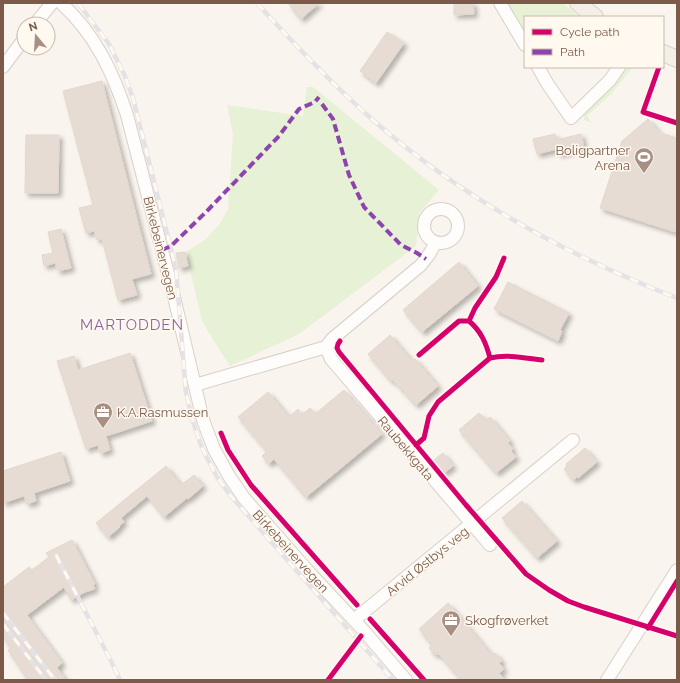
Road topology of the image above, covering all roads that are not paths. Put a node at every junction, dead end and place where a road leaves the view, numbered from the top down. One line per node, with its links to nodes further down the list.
1 (52, 3): 5 (street)
2 (61, 3): 14 (street, Birkebeinervegen)
3 (500, 3): 7 (street)
4 (578, 3): 6 (main road)
5 (41, 16)
6 (594, 16)
7 (524, 43)
8 (16, 50): 9 (street)
9 (3, 67)
10 (539, 68): 11 (street)
11 (618, 68)
12 (436, 242): 13 (street)
13 (326, 347): 14 (street); 16 (street, Raubekkgata)
14 (195, 385): 19 (street, Birkebeinervegen)
15 (573, 440): 16 (street, Arvid Østbys veg)
16 (471, 525): 17 (street, Raubekkgata); 19 (street, Arvid Østbys veg)
17 (490, 545)
18 (677, 570): 21 (street)
19 (354, 620): 20 (street, Birkebeinervegen)
20 (406, 680)
21 (607, 680)

